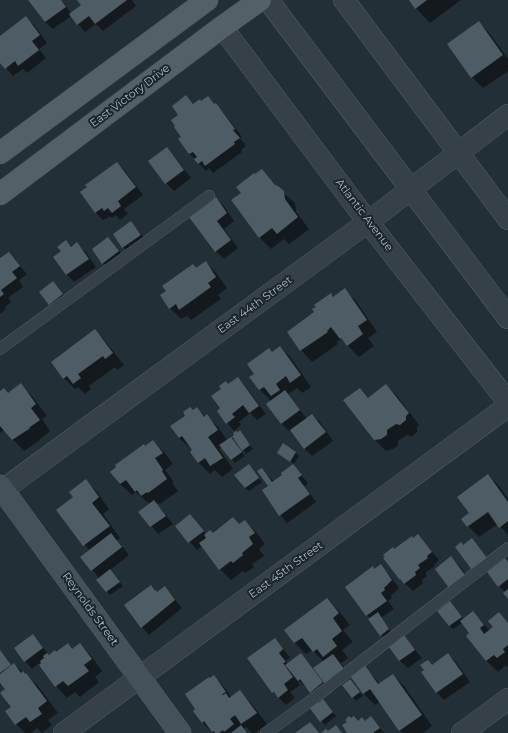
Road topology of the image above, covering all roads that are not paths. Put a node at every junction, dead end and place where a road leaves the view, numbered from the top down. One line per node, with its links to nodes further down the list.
1 (260, 0): 5 (main road, East Victory Drive)
2 (268, 0): 9 (street)
3 (344, 0): 7 (street)
4 (204, 1): 8 (main road)
5 (222, 27): 10 (main road, East Victory Drive); 13 (street, Atlantic Avenue)
6 (508, 115): 7 (street, East 44th Street)
7 (458, 152): 9 (street, East 44th Street); 12 (street)
8 (0, 153)
9 (411, 189): 13 (street, East 44th Street); 14 (street)
10 (0, 194)
11 (209, 196): 15 (lane)
12 (508, 220)
13 (368, 222): 16 (street, Atlantic Avenue); 18 (street, East 44th Street)
14 (508, 318)
15 (0, 349)
16 (508, 402)
17 (508, 406): 20 (street, East 45th Street)
18 (1, 489): 20 (street, Reynolds Street)
19 (508, 548): 24 (lane)
20 (140, 678): 22 (street, East 45th Street); 23 (street, Reynolds Street)
21 (508, 699): 25 (street)
22 (64, 733)
23 (180, 733)
24 (266, 733)
25 (462, 733)

